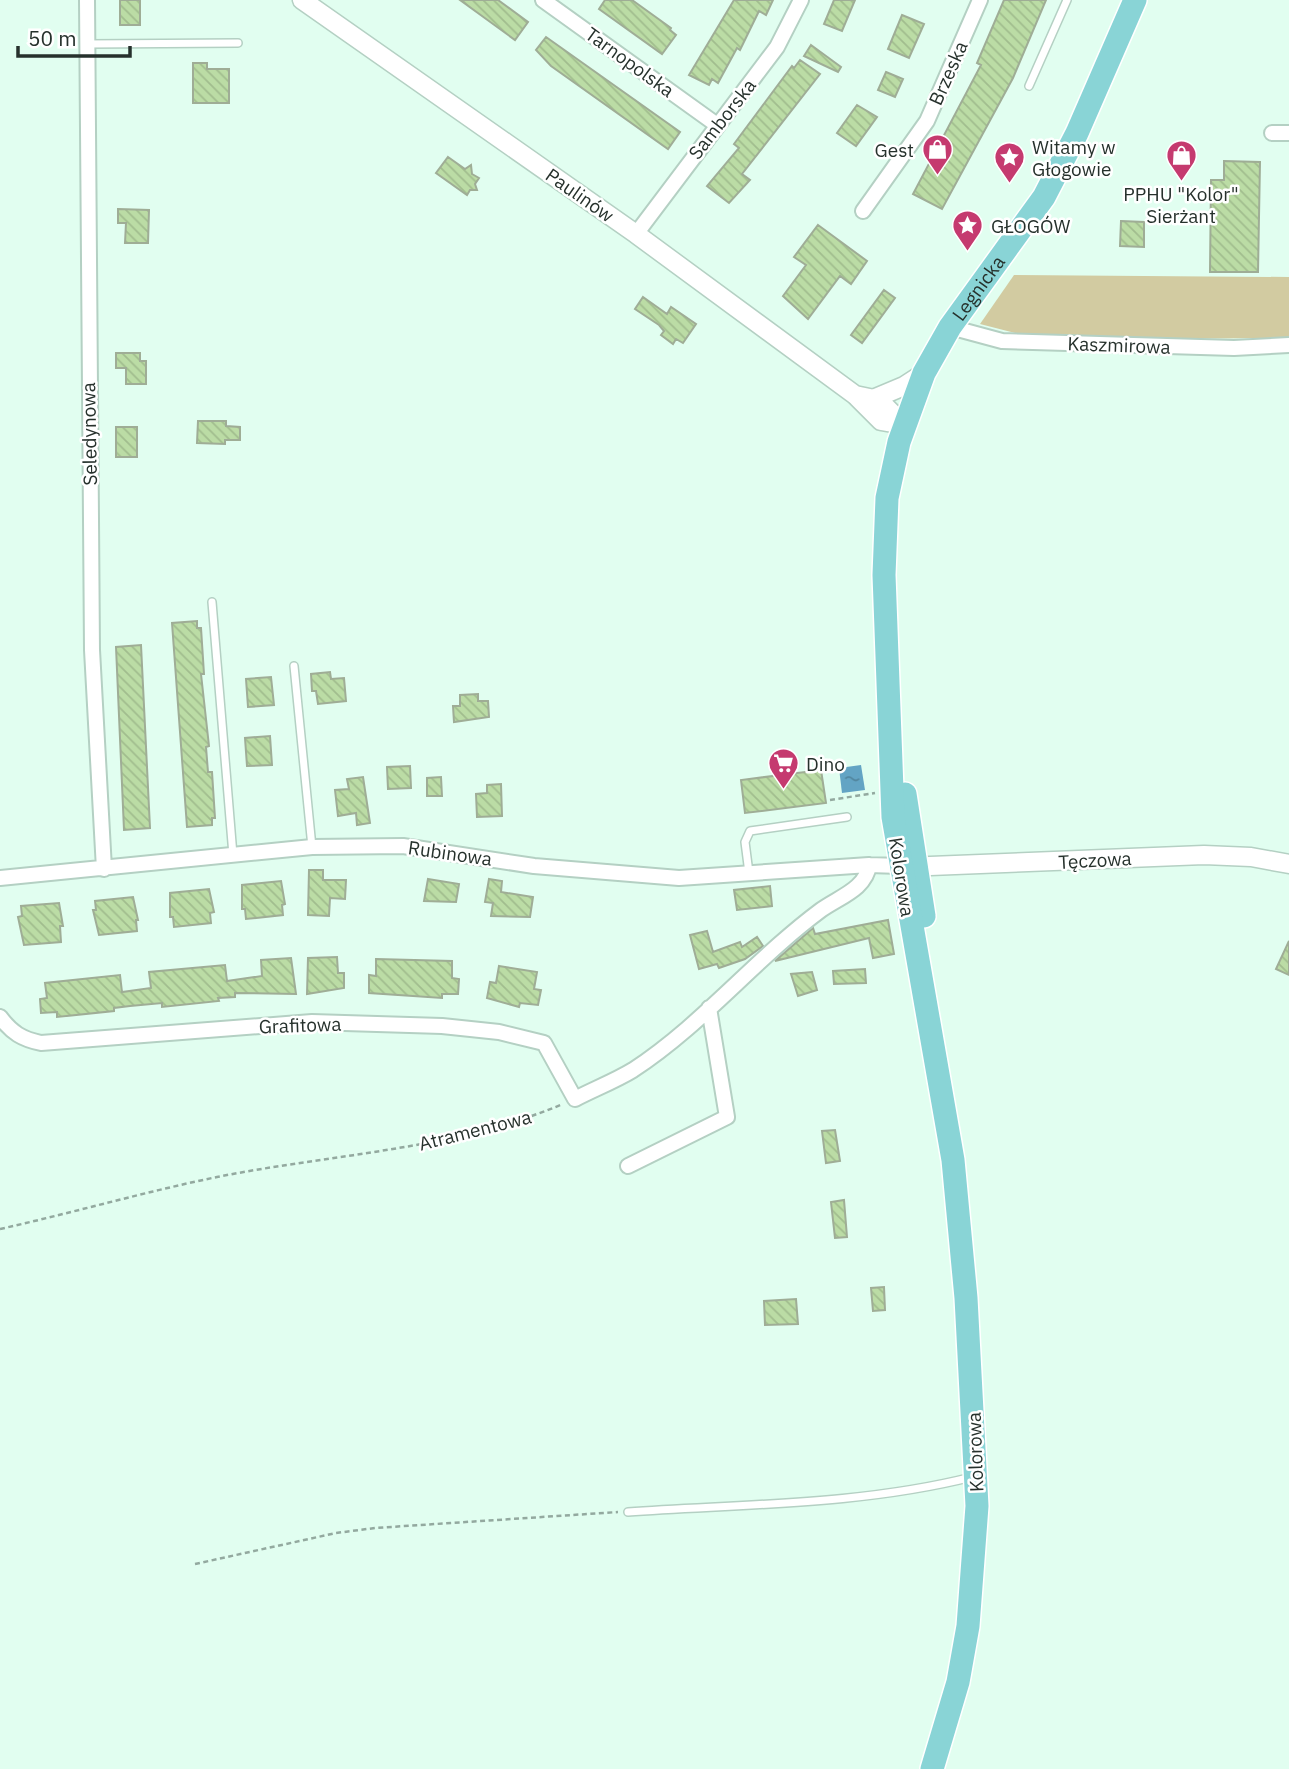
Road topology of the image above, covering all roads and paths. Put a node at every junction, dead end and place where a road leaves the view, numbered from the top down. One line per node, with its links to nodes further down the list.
1 (87, 0): 9 (street, Seledynowa)
2 (302, 0): 15 (street, Paulinów)
3 (543, 0): 11 (street, Tarnopolska)
4 (801, 0): 11 (street, Samborska)
5 (980, 0): 14 (street, Brzeska)
6 (1067, 0): 10 (lane)
7 (1133, 2): 16 (main road, Legnicka)
8 (238, 43): 9 (lane)
9 (87, 44): 32 (street, Seledynowa)
10 (1029, 86)
11 (717, 125): 15 (street, Samborska)
12 (1272, 133): 13 (street)
13 (1289, 133)
14 (863, 211)
15 (636, 234): 19 (street, Paulinów)
16 (950, 327): 17 (street, Kaszmirowa); 18 (main road, Legnicka)
17 (1289, 345)
18 (924, 373): 20 (street); 21 (main road, Legnicka)
19 (855, 395): 20 (street, Paulinów); 21 (street, Paulinów)
20 (873, 399): 21 (street, Paulinów)
21 (904, 425): 31 (main road, Kolorowa)
22 (212, 602): 28 (lane)
23 (293, 666): 27 (lane)
24 (880, 792): 25 (path)
25 (830, 800)
26 (847, 817): 33 (lane)
27 (312, 847): 28 (street, Rubinowa); 33 (street, Rubinowa)
28 (233, 855): 32 (street, Rubinowa)
29 (1289, 864): 31 (street, Tęczowa)
30 (869, 865): 31 (street, Rubinowa); 33 (street, Rubinowa); 35 (street)
31 (908, 867): 40 (main road, Kolorowa)
32 (104, 869): 34 (street, Rubinowa)
33 (749, 874)
34 (0, 878)
35 (709, 1008): 37 (street); 38 (street)
36 (0, 1017): 37 (street, Grafitowa)
37 (575, 1099): 39 (path, Atramentowa)
38 (628, 1166)
39 (0, 1229)
40 (976, 1476): 41 (lane); 43 (main road, Kolorowa)
41 (628, 1512): 42 (path)
42 (195, 1564)
43 (932, 1769)

